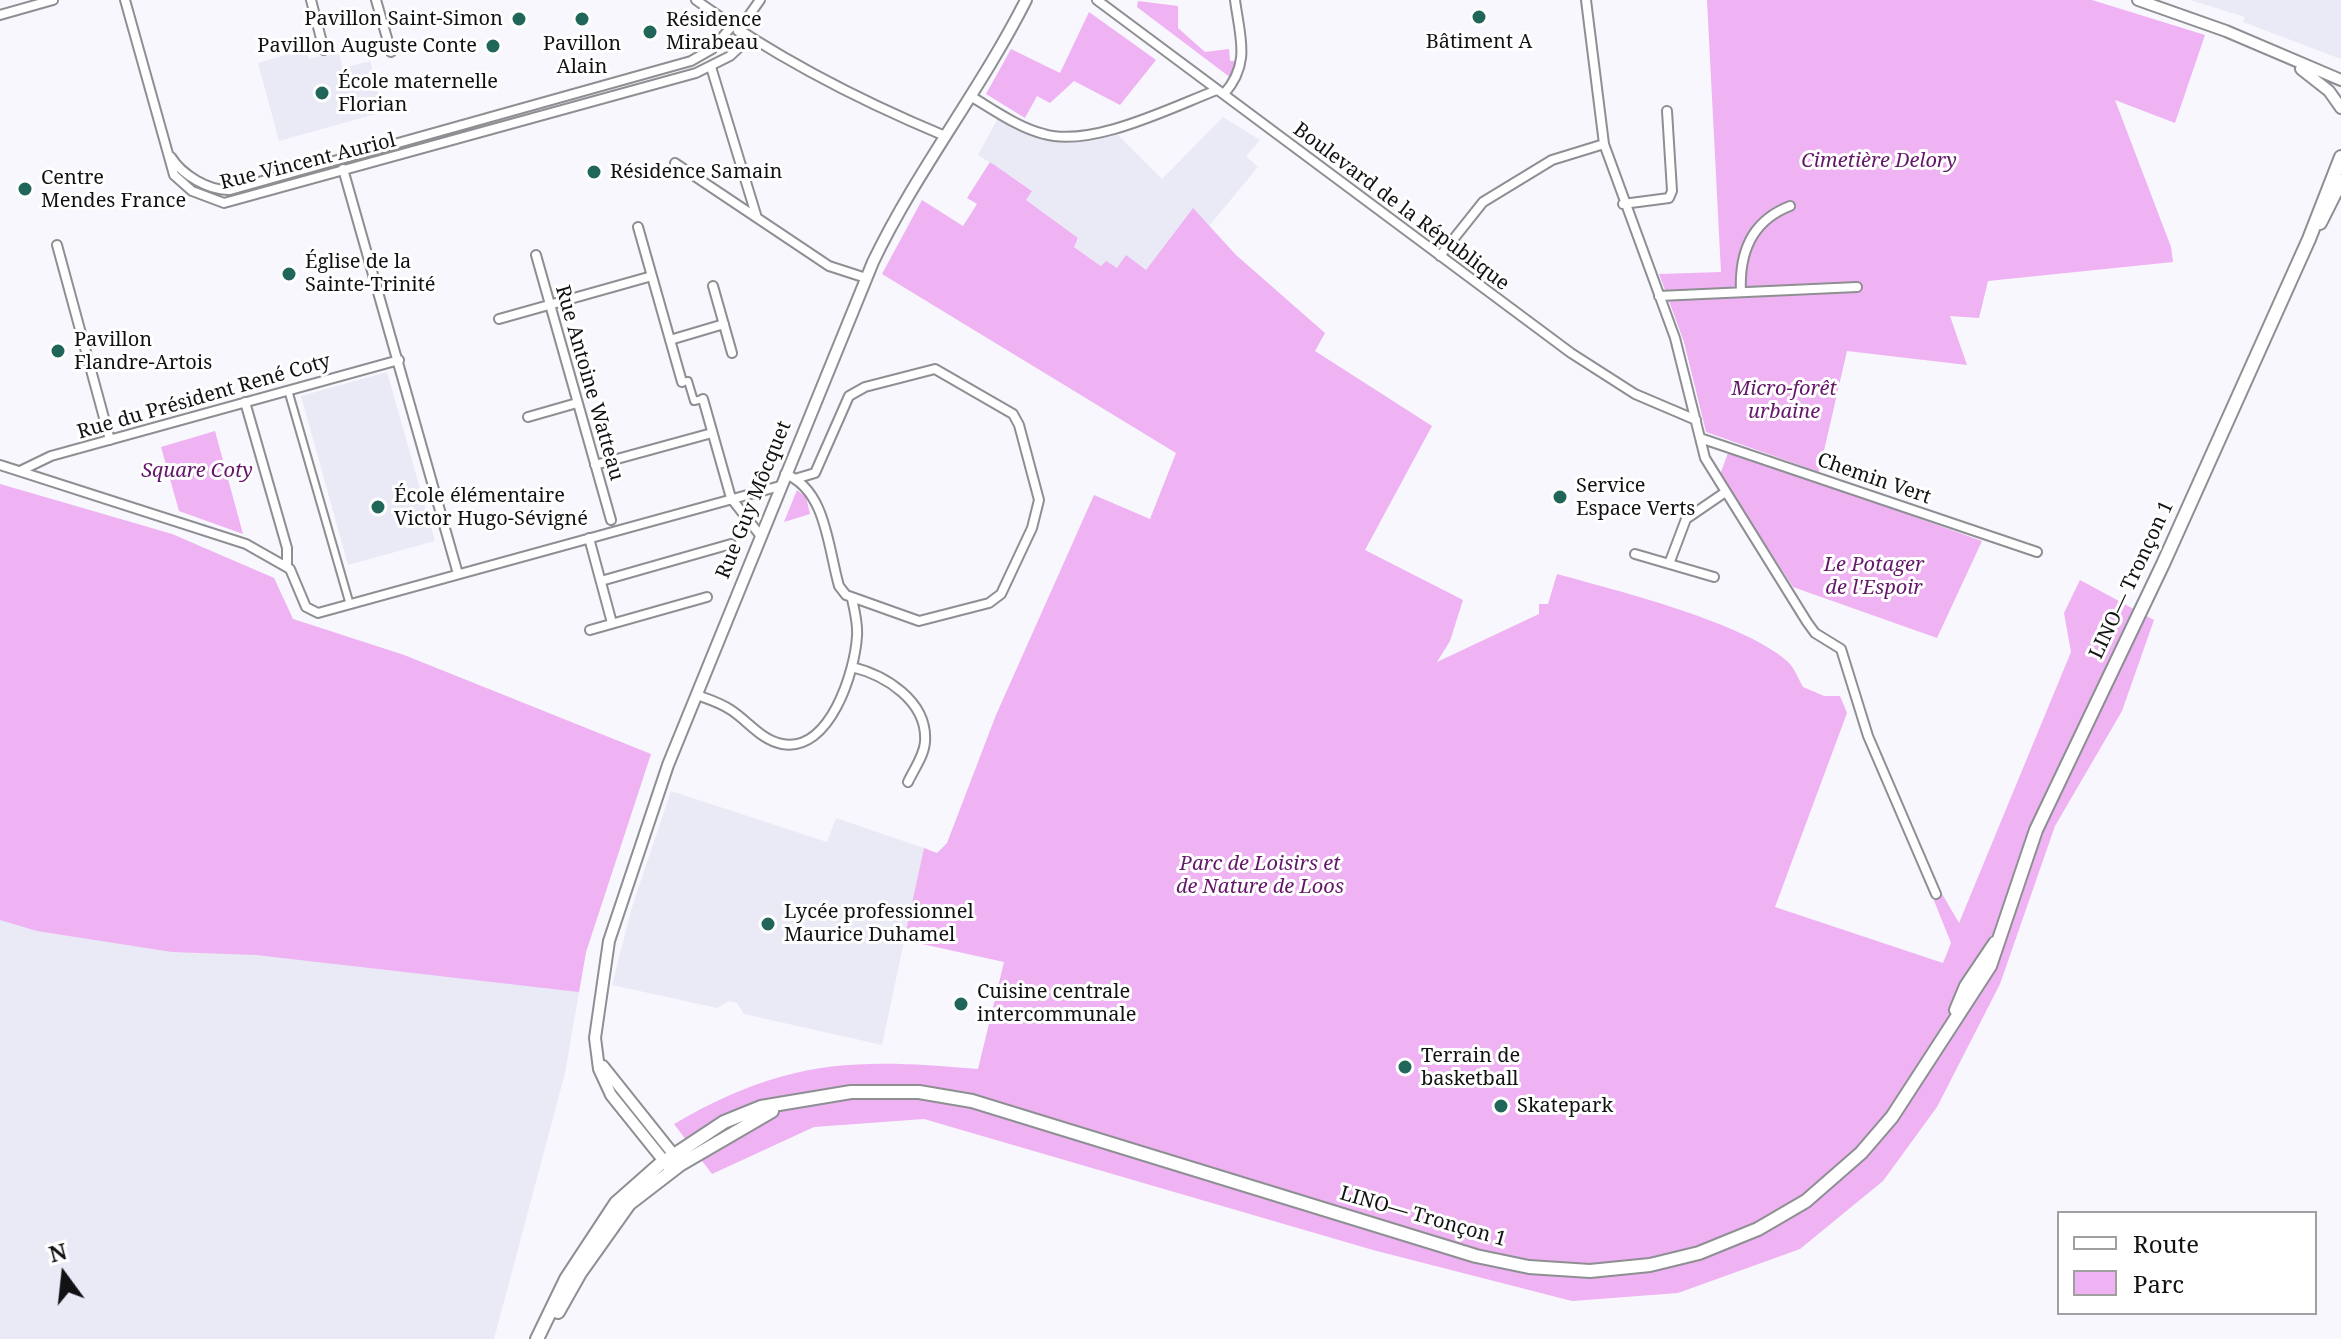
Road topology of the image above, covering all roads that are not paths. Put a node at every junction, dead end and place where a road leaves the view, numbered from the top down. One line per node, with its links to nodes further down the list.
1 (53, 0): 12 (street)
2 (125, 0): 26 (street)
3 (311, 0): 15 (street)
4 (376, 0): 16 (street)
5 (696, 0): 13 (street)
6 (760, 0): 13 (street, Rue Vincent Auriol)
7 (1026, 0): 21 (street, Rue Guy Môcquet)
8 (1097, 0): 20 (street, Boulevard de la République)
9 (1235, 0): 20 (street)
10 (1586, 0): 25 (street)
11 (2138, 0): 17 (street)
12 (0, 15)
13 (735, 28): 14 (street); 28 (street, Rue Vincent Auriol)
14 (749, 38): 18 (street, Rue Vincent Auriol); 24 (street)
15 (324, 50)
16 (391, 52)
17 (2283, 56): 19 (street); 22 (street)
18 (711, 67): 30 (street, Rue Vincent Auriol); 36 (street)
19 (2341, 80)
20 (1220, 92): 21 (street); 41 (street, Boulevard de la République)
21 (972, 97): 24 (street, Rue Guy Môcquet)
22 (2341, 108)
23 (1667, 111): 33 (street)
24 (945, 136): 43 (street, Rue Guy Môcquet)
25 (1604, 144): 33 (street); 41 (street)
26 (165, 145): 28 (street, Rue Vincent Auriol); 30 (street, Rue Vincent Auriol)
27 (2341, 157): 38 (main road)
28 (340, 160): 30 (street)
29 (675, 163): 36 (street)
30 (343, 171): 53 (street)
31 (2341, 181): 35 (main road)
32 (2341, 194): 35 (main road)
33 (1623, 204): 47 (street)
34 (1790, 206): 46 (street)
35 (2329, 208): 38 (main road)
36 (757, 218): 43 (street)
37 (638, 227): 42 (street)
38 (2309, 239): 92 (main road, LINO— Tronçon 1)
39 (57, 245): 63 (street)
40 (536, 255): 48 (street, Rue Antoine Watteau)
41 (1440, 256): 60 (street, Boulevard de la République)
42 (652, 276): 48 (street); 51 (street)
43 (866, 278): 67 (street, Rue Guy Môcquet)
44 (713, 286): 50 (street)
45 (1857, 287): 46 (street)
46 (1741, 292): 47 (street)
47 (1659, 296): 60 (street)
48 (550, 304): 49 (street); 58 (street, Rue Antoine Watteau)
49 (499, 319)
50 (724, 324): 51 (street); 52 (street)
51 (670, 340): 54 (street)
52 (732, 353)
53 (399, 360): 55 (street, Rue du Président René Coty); 80 (street)
54 (682, 382): 56 (street)
55 (288, 390): 57 (street, Rue du Président René Coty); 85 (street)
56 (703, 399): 61 (street)
57 (245, 402): 63 (street, Rue du Président René Coty); 79 (street)
58 (577, 403): 59 (street); 65 (street, Rue Antoine Watteau)
59 (528, 417)
60 (1696, 420): 62 (street)
61 (712, 433): 65 (street); 71 (street)
62 (1700, 438): 70 (street); 76 (street, Chemin Vert)
63 (110, 440): 66 (street, Rue du Président René Coty)
64 (0, 465): 66 (street)
65 (595, 465): 72 (street, Rue Antoine Watteau)
66 (20, 471): 79 (street)
67 (785, 474): 68 (street); 69 (street, Rue Guy Môcquet)
68 (798, 478): 84 (street); 84 (street)
69 (780, 486): 71 (street); 73 (street, Rue Guy Môcquet)
70 (1724, 493): 78 (street); 91 (street)
71 (731, 498): 73 (street); 74 (street)
72 (611, 520)
73 (760, 535): 89 (street, Rue Guy Môcquet)
74 (589, 538): 80 (street); 82 (street)
75 (731, 544): 82 (street)
76 (2037, 552)
77 (1635, 554): 78 (street)
78 (1669, 564): 81 (street)
79 (287, 566): 85 (street)
80 (458, 574): 85 (street)
81 (1714, 577)
82 (601, 581): 86 (street)
83 (707, 597): 86 (street)
84 (852, 599): 88 (street)
85 (350, 605)
86 (612, 623): 87 (street)
87 (590, 630)
88 (852, 667): 89 (street); 90 (street)
89 (697, 695): 92 (street, Rue Guy Môcquet)
90 (908, 782)
91 (1936, 894)
92 (673, 1162): 93 (main road); 94 (main road)
93 (537, 1339)
94 (544, 1339)

